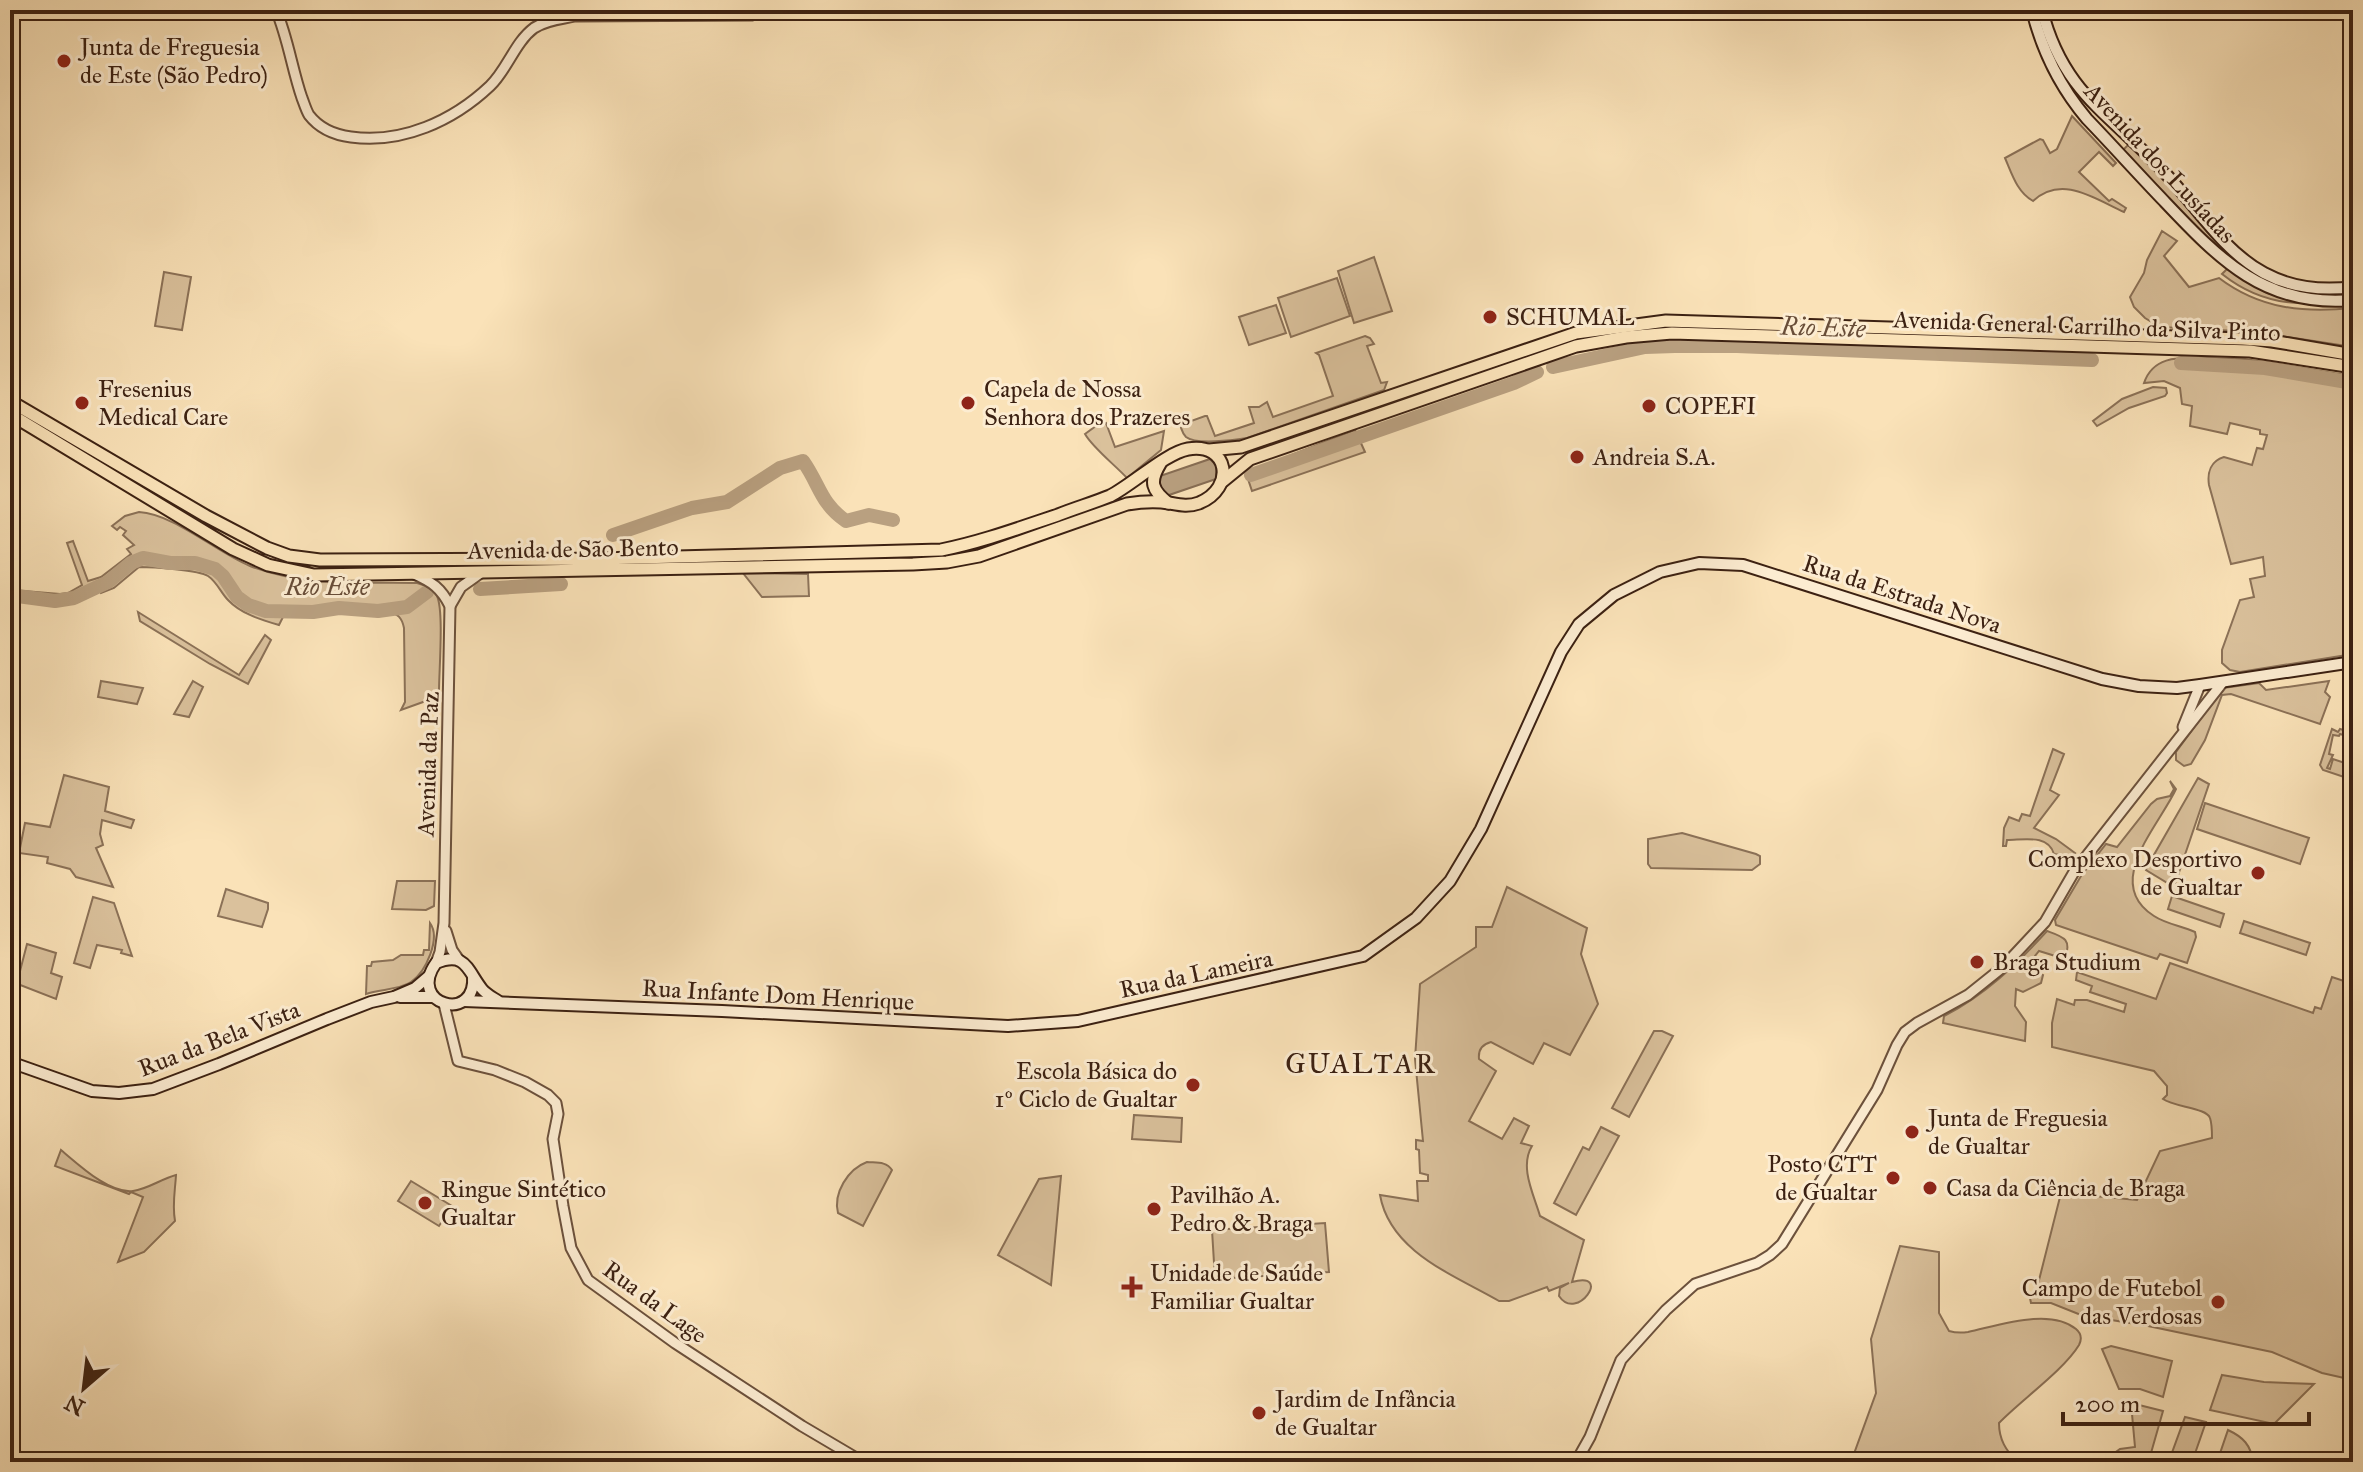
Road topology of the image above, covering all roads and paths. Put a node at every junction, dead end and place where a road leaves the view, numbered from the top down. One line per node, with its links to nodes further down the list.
1 (276, 10): 2 (street)
2 (773, 10)
3 (2032, 10): 6 (main road, Avenida dos Lusíadas)
4 (2042, 10): 5 (main road, Avenida dos Lusíadas)
5 (2072, 79): 6 (main road); 7 (main road, Avenida dos Lusíadas)
6 (2062, 85): 8 (main road, Avenida dos Lusíadas)
7 (2126, 136): 8 (main road); 9 (main road, Avenida dos Lusíadas)
8 (2114, 148): 10 (main road, Avenida dos Lusíadas)
9 (2353, 287)
10 (2353, 300)
11 (2353, 355): 15 (main road, Avenida General Carrilho da Silva Pinto)
12 (2353, 367): 17 (main road, Avenida General Carrilho da Silva Pinto)
13 (10, 401): 16 (main road, Avenida de São Bento)
14 (10, 414): 20 (main road, Avenida de São Bento)
15 (1209, 450): 16 (main road, Avenida de São Bento); 17 (main road)
16 (1160, 464): 18 (main road)
17 (1223, 481): 18 (main road, Avenida de São Bento)
18 (1169, 503): 19 (main road, Avenida de São Bento)
19 (482, 572): 20 (main road, Avenida de São Bento); 21 (street)
20 (414, 574): 21 (street)
21 (450, 606): 28 (street, Avenida da Paz)
22 (2353, 662): 23 (main road, Rua da Estrada Nova)
23 (2223, 682): 24 (main road, Rua da Estrada Nova); 26 (street)
24 (2200, 685): 25 (main road, Rua da Estrada Nova); 26 (street)
25 (2177, 688): 26 (street); 27 (main road, Rua da Estrada Nova)
26 (2195, 711): 42 (street)
27 (1521, 740): 38 (main road, Rua da Lameira)
28 (444, 923): 29 (street, Avenida da Paz); 30 (street, Avenida da Paz)
29 (459, 960): 30 (main road); 32 (main road)
30 (436, 963): 31 (main road)
31 (429, 976): 33 (main road, Rua da Bela Vista); 34 (main road)
32 (473, 976): 35 (main road); 36 (main road)
33 (394, 997): 34 (main road, Rua da Bela Vista); 40 (main road, Rua da Bela Vista)
34 (433, 997): 37 (main road)
35 (461, 1002): 36 (main road, Rua Infante Dom Henrique); 37 (main road); 39 (street)
36 (500, 1002): 38 (main road, Rua Infante Dom Henrique)
37 (444, 1004): 39 (street)
38 (1054, 1023)
39 (453, 1034): 41 (street, Rua da Lage)
40 (10, 1062)
41 (863, 1462)
42 (1576, 1462)

